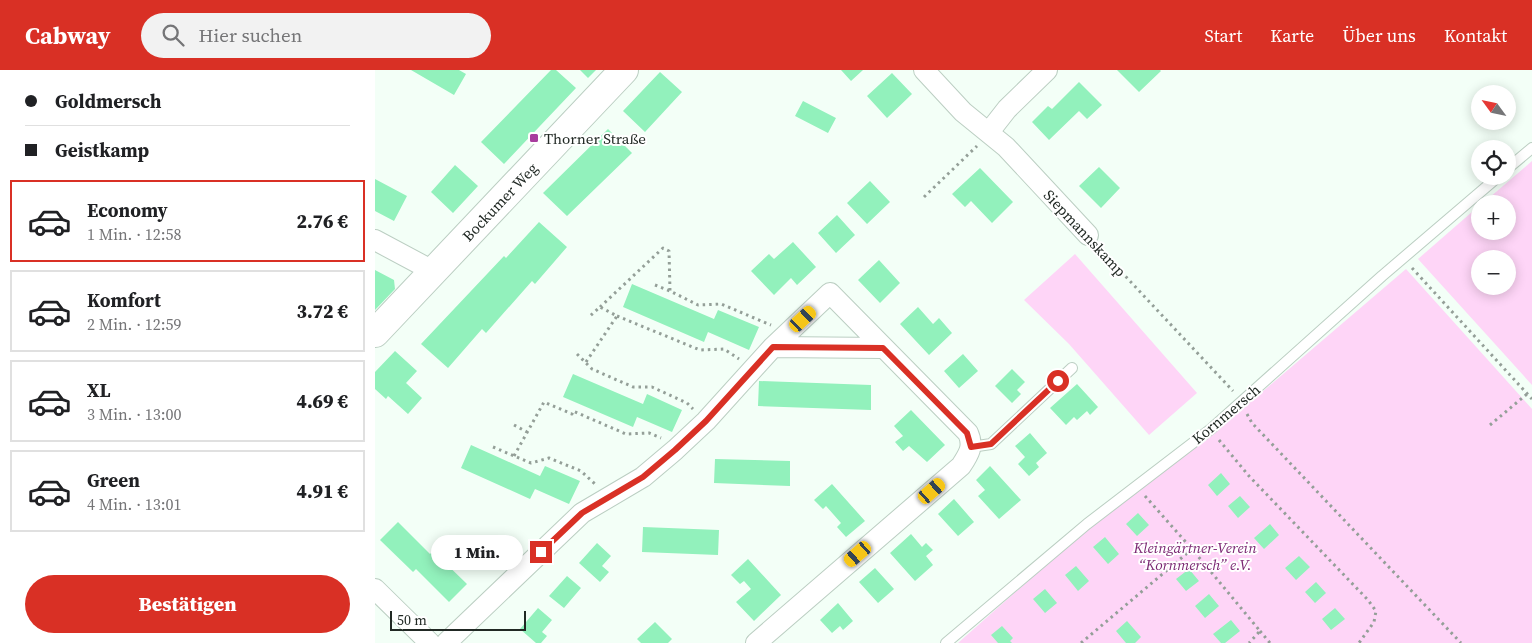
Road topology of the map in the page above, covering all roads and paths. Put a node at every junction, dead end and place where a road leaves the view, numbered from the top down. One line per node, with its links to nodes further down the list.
1 (623, 70): 13 (main road, Bockumer Weg)
2 (924, 70): 4 (street, Siepmannskamp)
3 (1047, 70): 4 (street)
4 (989, 132): 10 (street, Siepmannskamp)
5 (1532, 148): 7 (lane)
6 (973, 151): 9 (path)
7 (1516, 161)
8 (1488, 185): 12 (lane, Kornmersch)
9 (924, 197)
10 (1088, 235): 29 (path, Siepmannskamp)
11 (375, 240): 13 (street)
12 (1403, 258): 27 (path); 29 (lane, Kornmersch)
13 (433, 271): 20 (main road, Bockumer Weg)
14 (655, 285): 15 (path)
15 (669, 291): 16 (path); 19 (path)
16 (600, 307): 17 (path); 18 (path)
17 (590, 316)
18 (617, 316): 24 (path); 25 (path)
19 (789, 332): 21 (street); 22 (street)
20 (375, 333)
21 (773, 347): 22 (street); 25 (street)
22 (883, 348): 36 (street)
23 (577, 354): 24 (path)
24 (586, 362): 30 (path)
25 (753, 368): 30 (street)
26 (1072, 368): 36 (lane)
27 (1527, 394): 28 (path); 32 (path)
28 (1532, 399)
29 (1241, 403): 33 (lane, Kornmersch); 52 (path, Siepmannskamp)
30 (706, 421): 37 (street)
31 (515, 425): 34 (path)
32 (1490, 425)
33 (1211, 429): 47 (lane, Kornmersch); 51 (path)
34 (527, 432): 37 (path); 38 (path)
35 (493, 447): 38 (path)
36 (971, 447): 46 (street)
37 (675, 450): 39 (street)
38 (514, 456): 39 (path)
39 (609, 497): 45 (street)
40 (1152, 503): 41 (path)
41 (1192, 548): 43 (path); 48 (path)
42 (375, 589): 44 (street)
43 (1260, 631): 49 (path); 50 (path)
44 (430, 643)
45 (446, 643)
46 (756, 643)
47 (946, 643)
48 (1081, 643)
49 (1249, 643)
50 (1271, 643)
51 (1360, 643)
52 (1461, 643)

